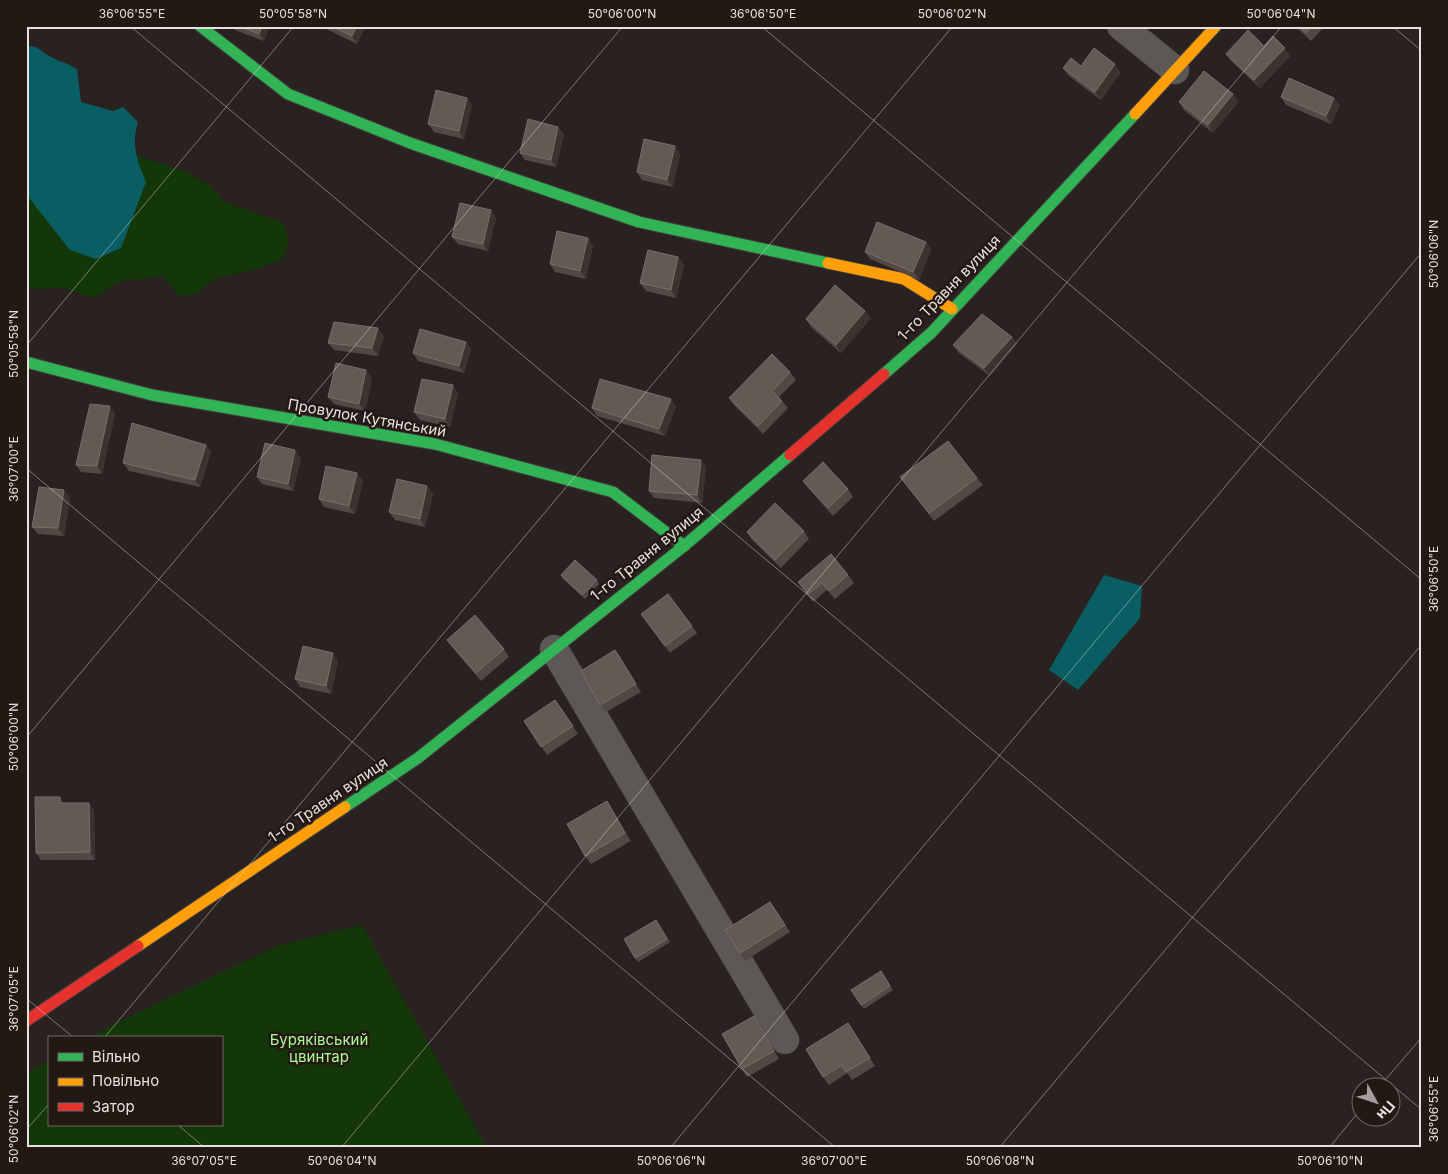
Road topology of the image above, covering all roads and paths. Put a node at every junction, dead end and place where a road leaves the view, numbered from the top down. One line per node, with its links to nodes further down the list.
1 (200, 26): 5 (street)
2 (1121, 26): 4 (street)
3 (1216, 26): 4 (street, 1-го Травня вулиця)
4 (1175, 70): 5 (street, 1-го Травня вулиця)
5 (952, 309): 7 (street, 1-го Травня вулиця)
6 (26, 362): 7 (street, Провулок Кутянський)
7 (684, 546): 8 (street, 1-го Травня вулиця)
8 (554, 649): 9 (street, 1-го Травня вулиця); 10 (street)
9 (26, 1021)
10 (784, 1040)

